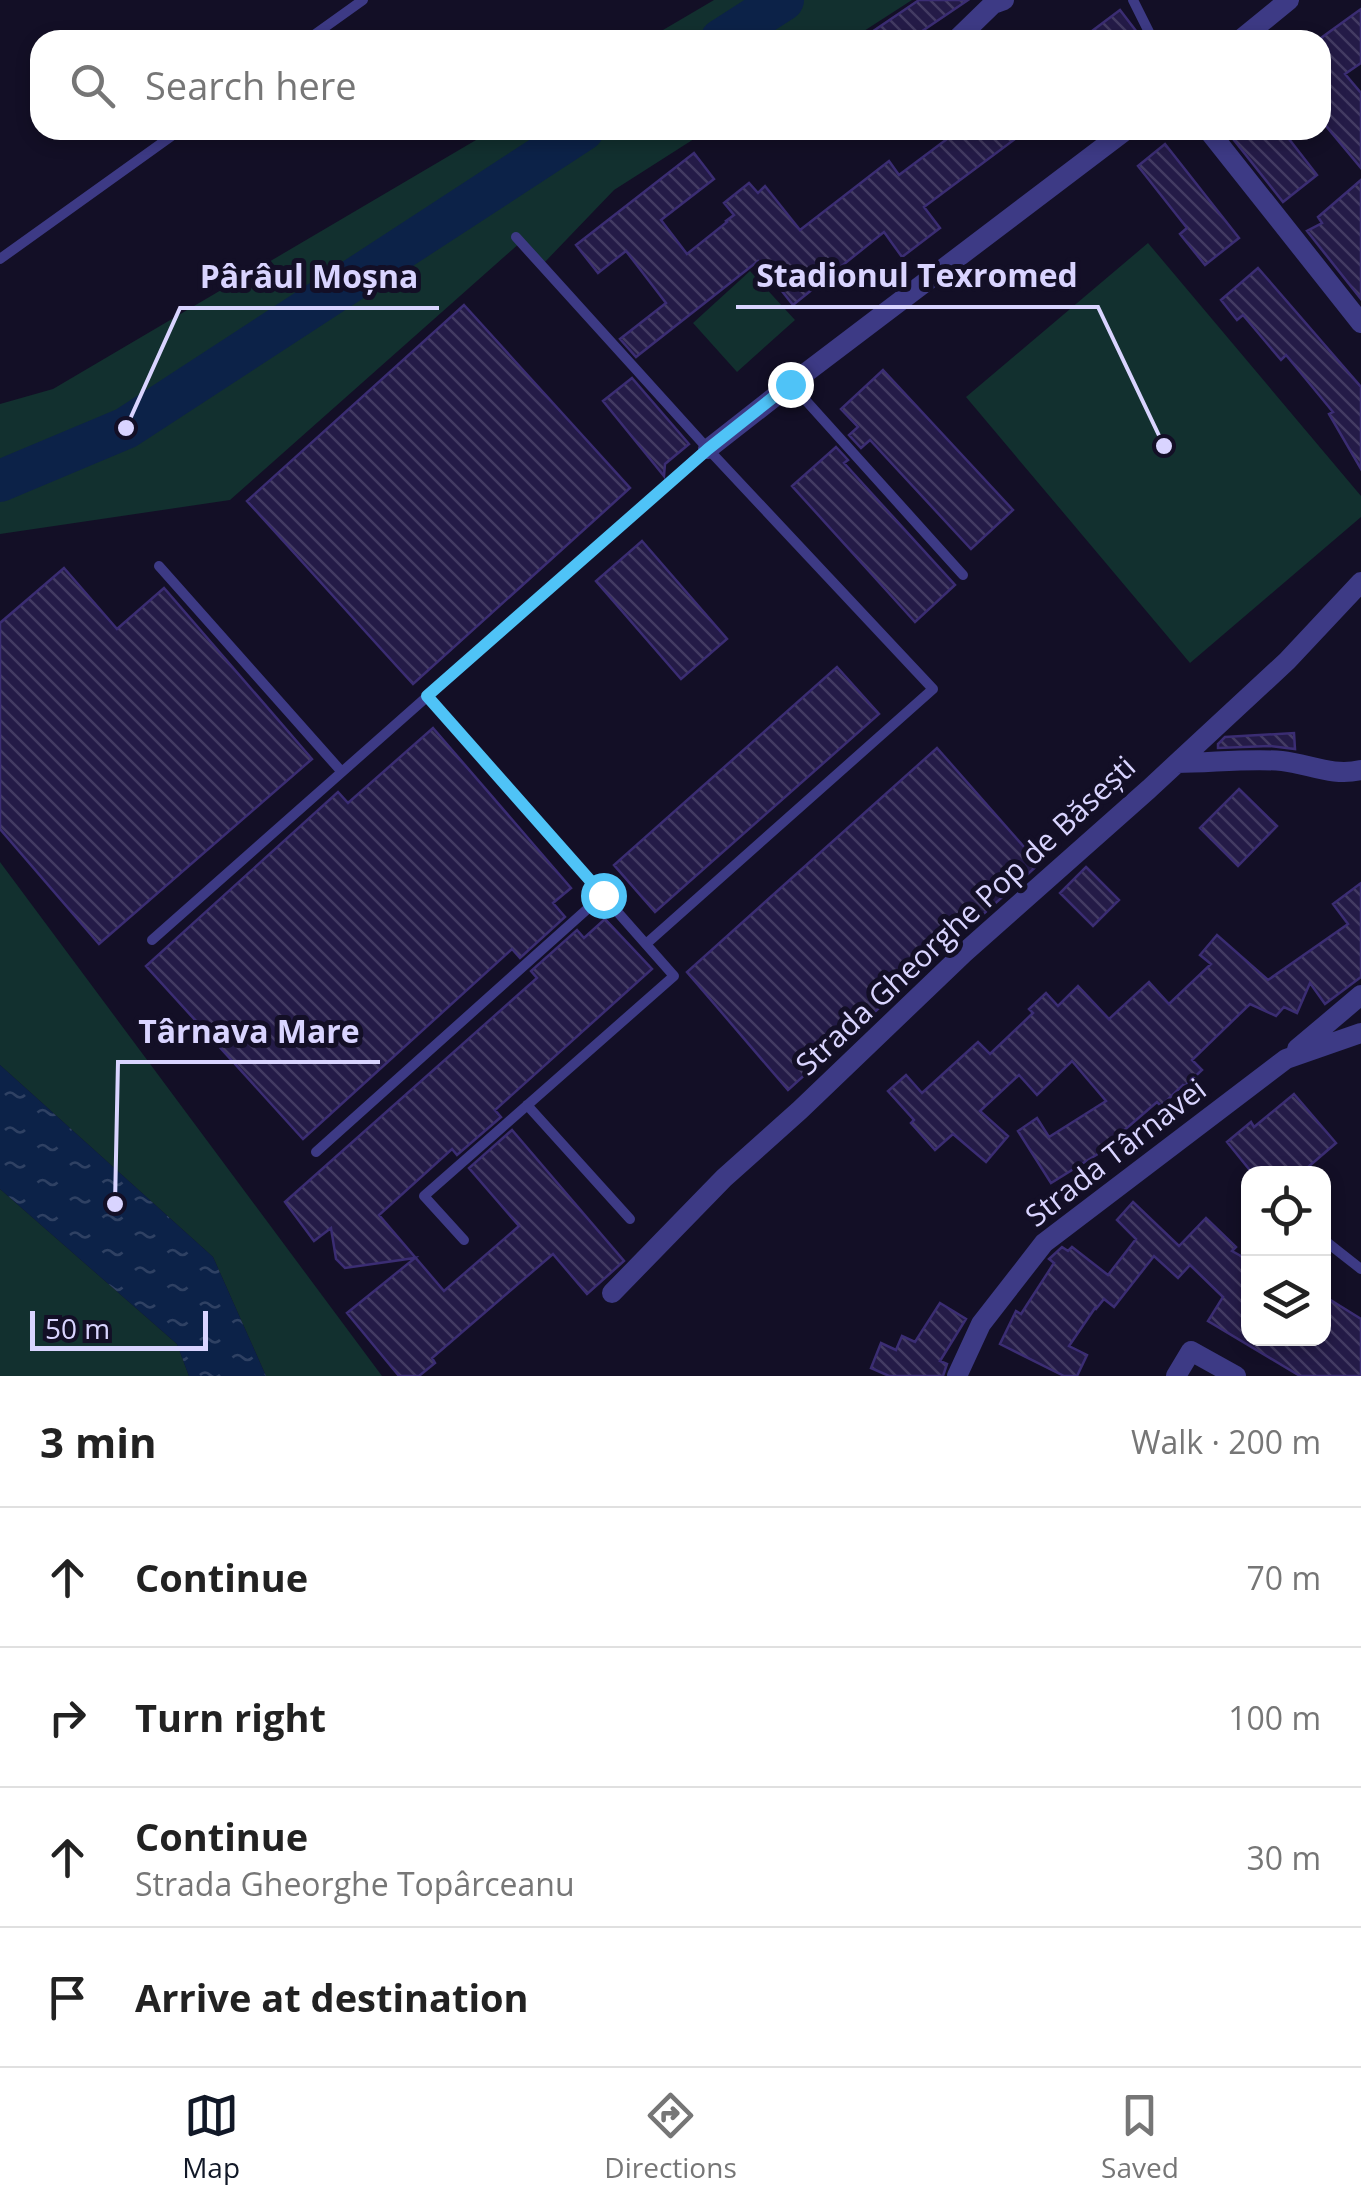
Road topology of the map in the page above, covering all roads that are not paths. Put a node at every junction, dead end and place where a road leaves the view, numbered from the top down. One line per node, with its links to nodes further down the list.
1 (363, 0): 5 (lane)
2 (1004, 0): 6 (street)
3 (1133, 0): 7 (lane)
4 (1289, 0): 8 (street)
5 (321, 30)
6 (966, 30)
7 (1148, 30)
8 (1252, 30)
9 (166, 140): 13 (lane)
10 (1113, 140): 15 (street)
11 (1216, 140): 14 (street)
12 (516, 238): 16 (lane)
13 (0, 259)
14 (1361, 323)
15 (790, 384): 16 (street); 18 (lane)
16 (708, 449): 20 (lane); 26 (lane)
17 (159, 566): 23 (lane)
18 (963, 575)
19 (1361, 582): 21 (street, Strada Gheorghe Pop de Băsești)
20 (427, 696): 23 (lane); 24 (lane)
21 (1177, 763): 22 (street); 36 (street, Strada Gheorghe Pop de Băsești)
22 (1361, 770)
23 (341, 771): 25 (lane)
24 (603, 895): 26 (lane); 31 (lane)
25 (152, 940)
26 (646, 944): 30 (lane)
27 (1361, 996): 29 (street)
28 (1361, 1032): 29 (street, Strada Târnavei)
29 (1286, 1058): 37 (street, Strada Târnavei)
30 (527, 1105): 32 (lane); 33 (lane)
31 (316, 1152)
32 (630, 1219)
33 (464, 1240)
34 (1331, 1246): 35 (lane)
35 (1361, 1270)
36 (612, 1294)
37 (958, 1376)
38 (1176, 1376): 39 (street)
39 (1236, 1376)

